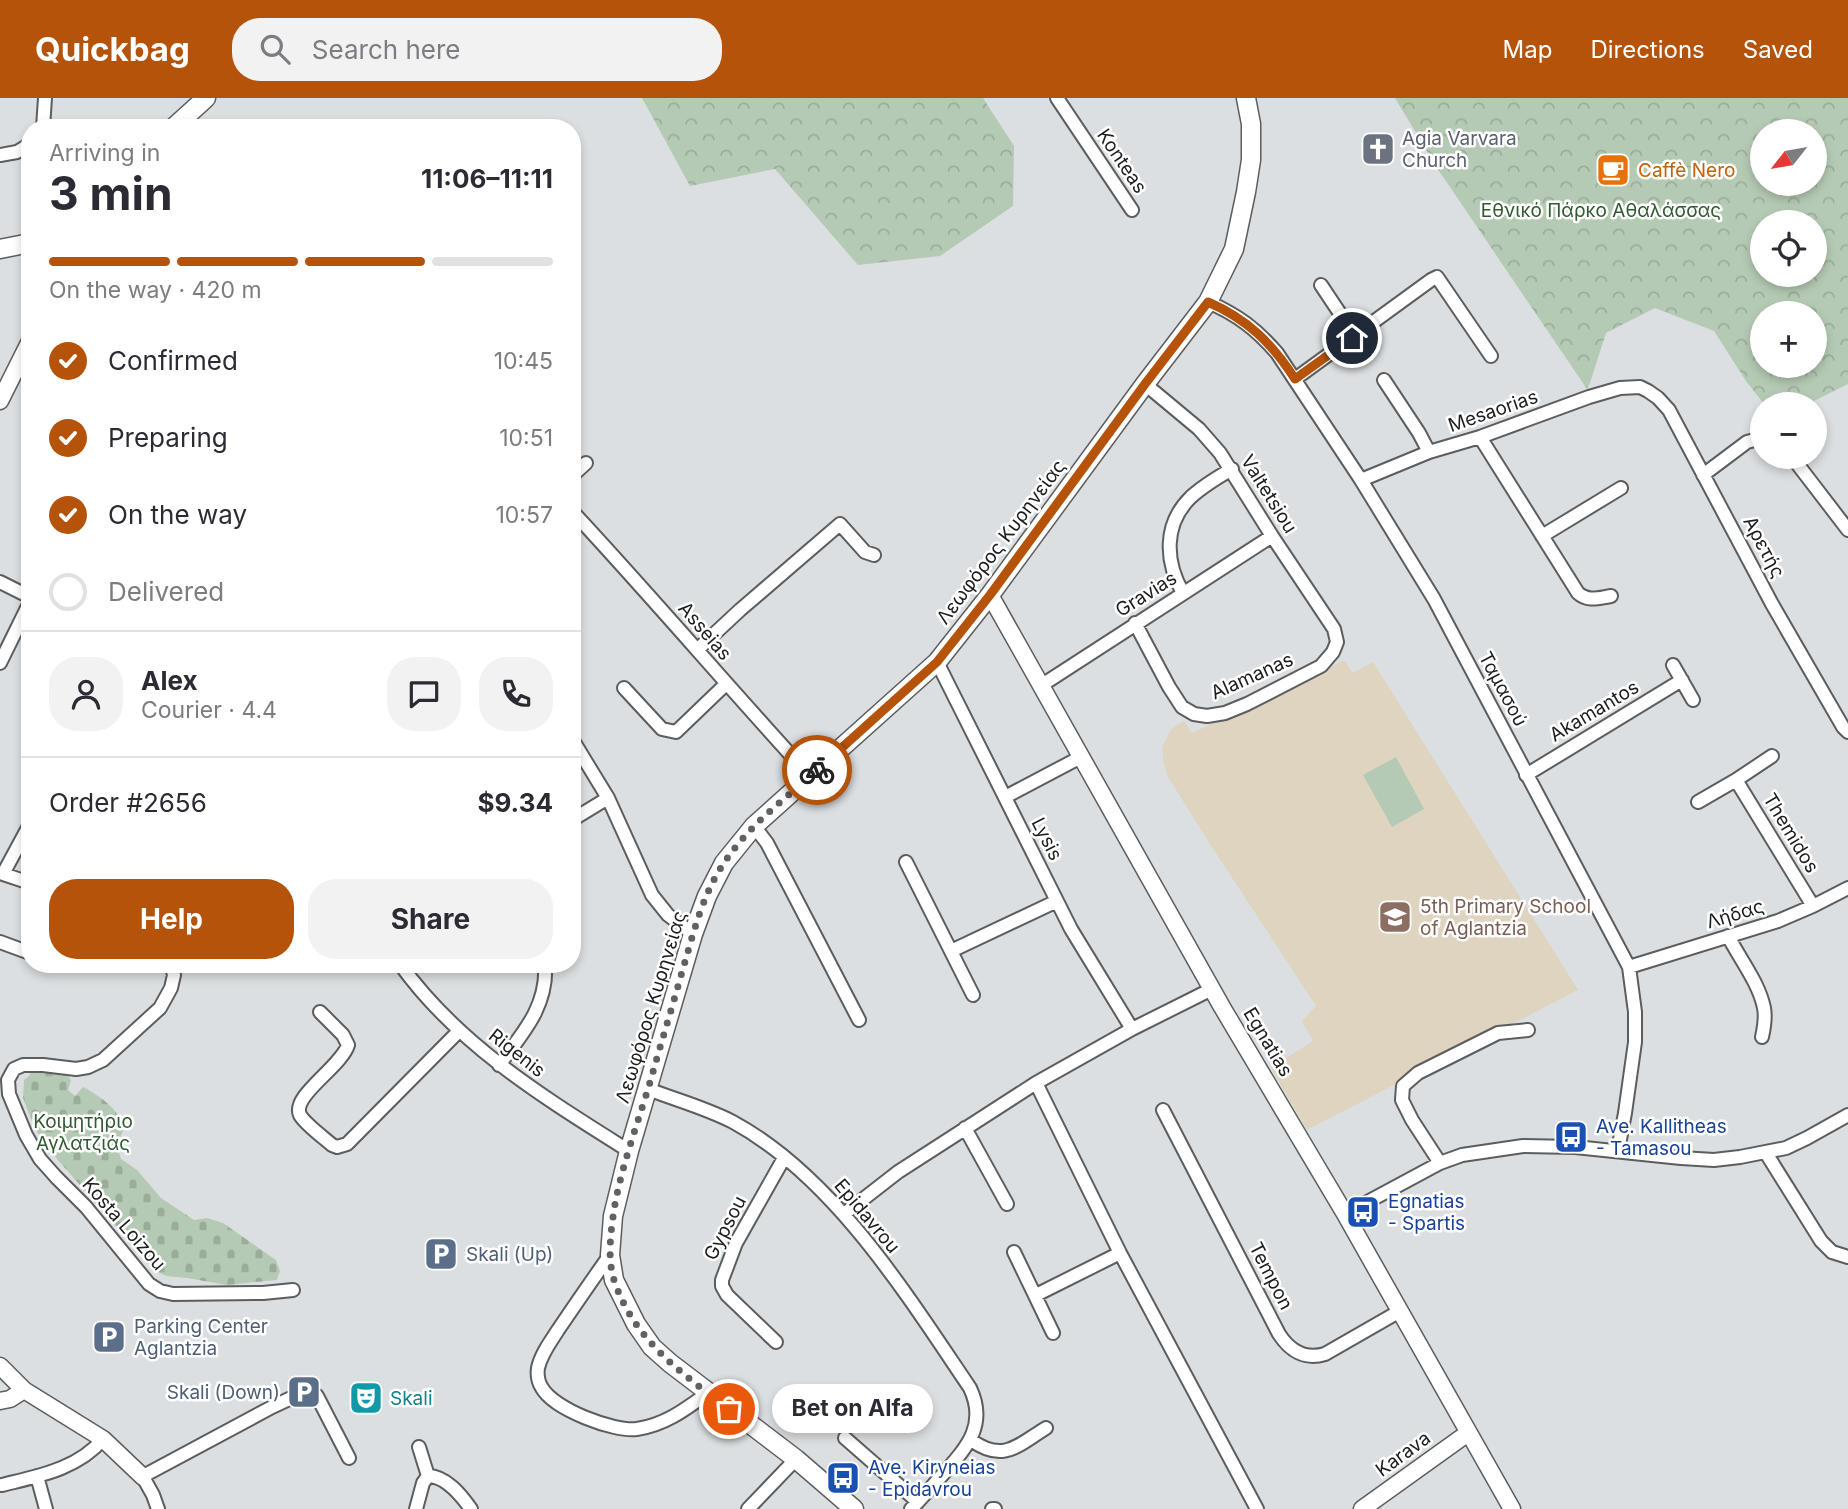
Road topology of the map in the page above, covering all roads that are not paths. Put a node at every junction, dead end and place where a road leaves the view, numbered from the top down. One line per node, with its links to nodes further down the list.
1 (45, 98): 5 (street)
2 (1057, 98): 9 (street, Konteas)
3 (1246, 98): 13 (main road, Λεωφόρος Κυρηνείας)
4 (202, 99): 6 (main road)
5 (44, 119)
6 (182, 119)
7 (21, 149): 8 (street)
8 (0, 155)
9 (1132, 209)
10 (21, 245): 11 (main road)
11 (0, 249)
12 (1321, 285): 14 (street)
13 (1208, 302): 17 (street, Ταμασού); 19 (main road, Λεωφόρος Κυρηνείας)
14 (1355, 336): 15 (street); 17 (street)
15 (1491, 356)
16 (21, 359): 21 (street)
17 (1295, 379): 30 (street, Ταμασού)
18 (1384, 380): 24 (street)
19 (1145, 384): 27 (street, Valtetsiou); 40 (main road, Λεωφόρος Κυρηνείας)
20 (1640, 387): 22 (street, Mesaorias); 29 (street, Αρετής)
21 (0, 401)
22 (1480, 437): 24 (street, Mesaorias); 35 (street)
23 (1750, 441): 29 (street)
24 (1429, 452): 30 (street, Mesaorias)
25 (586, 463): 26 (street)
26 (581, 468)
27 (1231, 469): 34 (street, Valtetsiou); 39 (street)
28 (1801, 469): 33 (street)
29 (1703, 475): 54 (street, Αρετής)
30 (1361, 480): 58 (street, Ταμασού)
31 (1620, 488): 35 (street)
32 (581, 521): 45 (street, Asseias)
33 (1848, 530)
34 (1272, 536): 39 (street, Gravias); 44 (street, Valtetsiou)
35 (1542, 537): 41 (street)
36 (874, 555): 45 (street)
37 (0, 582): 38 (street)
38 (21, 592)
39 (1183, 593): 43 (street, Gravias)
40 (990, 595): 46 (main road, Λεωφόρος Κυρηνείας); 51 (street, Egnatias)
41 (1611, 596)
42 (21, 620): 47 (street)
43 (1135, 623): 44 (street, Alamanas); 51 (street, Gravias)
44 (1337, 642)
45 (697, 650): 50 (street, Asseias)
46 (937, 662): 59 (main road, Λεωφόρος Κυρηνείας); 61 (street, Lysis)
47 (0, 663)
48 (1673, 665): 49 (street)
49 (1682, 680): 53 (street); 58 (street, Akamantos)
50 (726, 684): 52 (street); 59 (street, Asseias)
51 (1042, 685): 57 (street, Egnatias)
52 (624, 688)
53 (1693, 700)
54 (1848, 732)
55 (581, 754): 62 (street)
56 (1772, 756): 60 (street)
57 (1081, 757): 61 (street); 82 (street, Egnatias)
58 (1526, 775): 78 (street, Ταμασού)
59 (810, 776): 65 (main road, Λεωφόρος Κυρηνείας)
60 (1736, 780): 63 (street); 72 (street, Themidos)
61 (1005, 797): 71 (street, Lysis)
62 (608, 798): 64 (street); 73 (street)
63 (1698, 802)
64 (581, 814)
65 (754, 827): 73 (main road, Λεωφόρος Κυρηνείας); 85 (street)
66 (21, 839): 68 (street)
67 (906, 862): 77 (street)
68 (1, 873): 69 (street)
69 (21, 880)
70 (1848, 888): 72 (street, Λήδας)
71 (1057, 901): 77 (street); 86 (street, Lysis)
72 (1813, 906): 74 (street, Λήδας)
73 (693, 934): 92 (main road, Λεωφόρος Κυρηνείας)
74 (1728, 936): 78 (street, Λήδας); 89 (street)
75 (0, 942): 76 (street)
76 (21, 950)
77 (951, 951): 83 (street)
78 (1629, 967): 96 (street, Ταμασού)
79 (173, 973): 108 (street, Kosta Loizou)
80 (406, 973): 88 (street, Rigenis)
81 (546, 973): 90 (street)
82 (1212, 989): 86 (street); 103 (street, Egnatias)
83 (973, 995)
84 (320, 1012): 88 (street)
85 (859, 1020)
86 (1132, 1028): 91 (street)
87 (1528, 1030): 100 (street)
88 (459, 1031): 90 (street, Rigenis)
89 (1762, 1037)
90 (499, 1065): 97 (street, Rigenis)
91 (1036, 1083): 95 (street); 105 (street)
92 (648, 1089): 97 (main road, Λεωφόρος Κυρηνείας); 99 (street, Epidavrou)
93 (1164, 1110): 110 (street, Tempon)
94 (1848, 1115): 98 (street)
95 (965, 1128): 101 (street); 102 (street)
96 (1618, 1150): 98 (street); 100 (street)
97 (629, 1151): 106 (main road, Λεωφόρος Κυρηνείας)
98 (1766, 1153): 107 (street)
99 (784, 1158): 102 (street, Epidavrou); 112 (street, Gypsou)
100 (1440, 1163): 103 (street)
101 (1007, 1204)
102 (844, 1214): 121 (street, Epidavrou)
103 (1345, 1214): 110 (street, Egnatias)
104 (1014, 1252): 109 (street)
105 (1120, 1253): 109 (street); 137 (street)
106 (610, 1255): 115 (main road, Λεωφόρος Κυρηνείας); 115 (street)
107 (1848, 1257)
108 (293, 1290)
109 (1036, 1295): 111 (street)
110 (1400, 1311): 118 (street, Egnatias)
111 (1053, 1333)
112 (775, 1342)
113 (0, 1366): 114 (street)
114 (24, 1390): 116 (street); 120 (street)
115 (708, 1393): 124 (main road, Λεωφόρος Κυρηνείας)
116 (0, 1401)
117 (1046, 1428): 121 (street)
118 (1468, 1433): 130 (street, Karava); 138 (street, Egnatias)
119 (845, 1438): 129 (street)
120 (103, 1439): 125 (street); 127 (street)
121 (971, 1440): 129 (street)
122 (419, 1447): 126 (street)
123 (349, 1458): 127 (street)
124 (796, 1459): 135 (street); 136 (main road, Λεωφόρος Κυρηνείας)
125 (37, 1476): 128 (street); 131 (street)
126 (428, 1476): 133 (street); 134 (street)
127 (144, 1477): 132 (street)
128 (2, 1485)
129 (915, 1505)
130 (1368, 1507)
131 (46, 1509)
132 (158, 1509)
133 (416, 1509)
134 (471, 1509)
135 (748, 1509)
136 (855, 1509)
137 (1257, 1509)
138 (1512, 1509)

